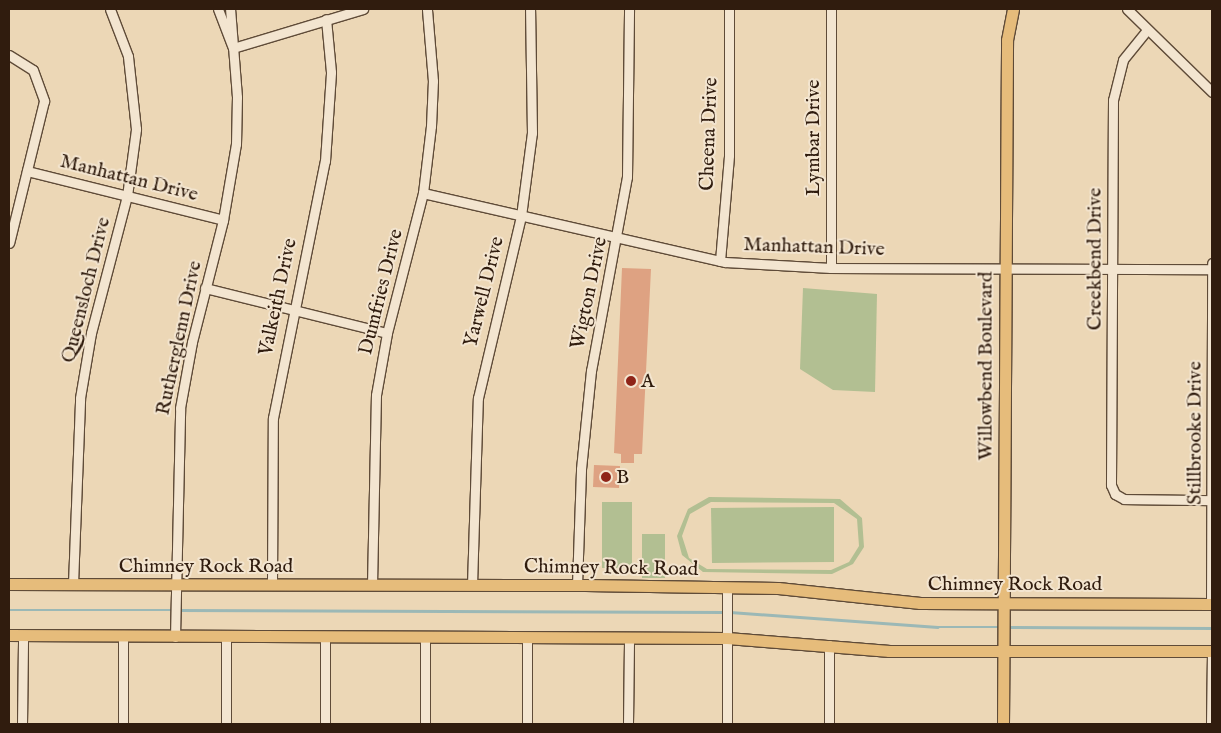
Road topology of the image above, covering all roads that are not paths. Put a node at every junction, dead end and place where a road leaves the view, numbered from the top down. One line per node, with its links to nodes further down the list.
1 (110, 9): 19 (street, Queensloch Drive)
2 (218, 9): 14 (street, Rutherglenn Drive)
3 (230, 9): 14 (street, Rutherglenn Drive)
4 (363, 9): 12 (street)
5 (428, 9): 18 (street, Dumfries Drive)
6 (530, 9): 20 (street, Yarwell Drive)
7 (629, 9): 22 (street, Wigton Drive)
8 (729, 9): 24 (street, Cheena Drive)
9 (831, 9): 27 (street, Lymbar Drive)
10 (1013, 9): 26 (main road, Willowbend Boulevard)
11 (1127, 9): 13 (street)
12 (326, 19): 14 (street); 31 (street, Valkeith Drive)
13 (1148, 30): 16 (street); 28 (street, Creekbend Drive)
14 (233, 48): 21 (street, Rutherglenn Drive)
15 (9, 55): 17 (street)
16 (1212, 92)
17 (27, 171): 19 (street, Manhattan Drive); 23 (street)
18 (423, 193): 20 (street, Manhattan Drive); 32 (street, Dumfries Drive)
19 (127, 196): 21 (street, Manhattan Drive); 35 (street, Queensloch Drive)
20 (521, 216): 22 (street, Manhattan Drive); 39 (street, Yarwell Drive)
21 (223, 220): 30 (street, Rutherglenn Drive)
22 (618, 239): 24 (street, Manhattan Drive); 40 (street, Wigton Drive)
23 (9, 243)
24 (720, 261): 27 (street, Manhattan Drive)
25 (1212, 263): 29 (street, Stillbrooke Drive)
26 (1005, 267): 27 (street, Manhattan Drive); 28 (street, Manhattan Drive); 43 (main road, Willowbend Boulevard)
27 (831, 268)
28 (1112, 268): 29 (street, Manhattan Drive); 33 (street, Creekbend Drive)
29 (1212, 268): 33 (street, Stillbrooke Drive)
30 (205, 288): 31 (street); 36 (street, Rutherglenn Drive)
31 (293, 310): 32 (street); 37 (street, Valkeith Drive)
32 (387, 333): 38 (street, Dumfries Drive)
33 (1212, 500): 42 (street, Stillbrooke Drive)
34 (9, 584): 35 (main road, Chimney Rock Road)
35 (73, 584): 36 (main road, Chimney Rock Road)
36 (176, 584): 37 (main road, Chimney Rock Road); 47 (street, Rutherglenn Drive)
37 (272, 584): 38 (main road, Chimney Rock Road)
38 (372, 585): 39 (main road, Chimney Rock Road)
39 (472, 585): 40 (main road, Chimney Rock Road)
40 (577, 585): 41 (main road, Chimney Rock Road)
41 (727, 588): 43 (main road, Chimney Rock Road); 53 (street)
42 (1212, 604): 43 (main road, Chimney Rock Road)
43 (1005, 610): 55 (main road, Willowbend Boulevard)
44 (9, 635): 45 (main road)
45 (23, 636): 46 (main road); 57 (street)
46 (123, 637): 47 (main road); 58 (street)
47 (176, 637): 48 (main road)
48 (226, 637): 49 (main road); 59 (street)
49 (325, 637): 50 (main road); 60 (street)
50 (425, 637): 51 (main road); 61 (street)
51 (527, 638): 52 (main road); 62 (street)
52 (629, 638): 53 (main road); 63 (street)
53 (727, 638): 54 (main road); 64 (street)
54 (829, 644): 55 (main road); 65 (street)
55 (1004, 651): 56 (main road); 66 (main road, Willowbend Boulevard)
56 (1212, 651): 67 (street)
57 (22, 724)
58 (123, 724)
59 (226, 724)
60 (325, 724)
61 (425, 724)
62 (527, 724)
63 (628, 724)
64 (727, 724)
65 (829, 724)
66 (1003, 724)
67 (1211, 724)

